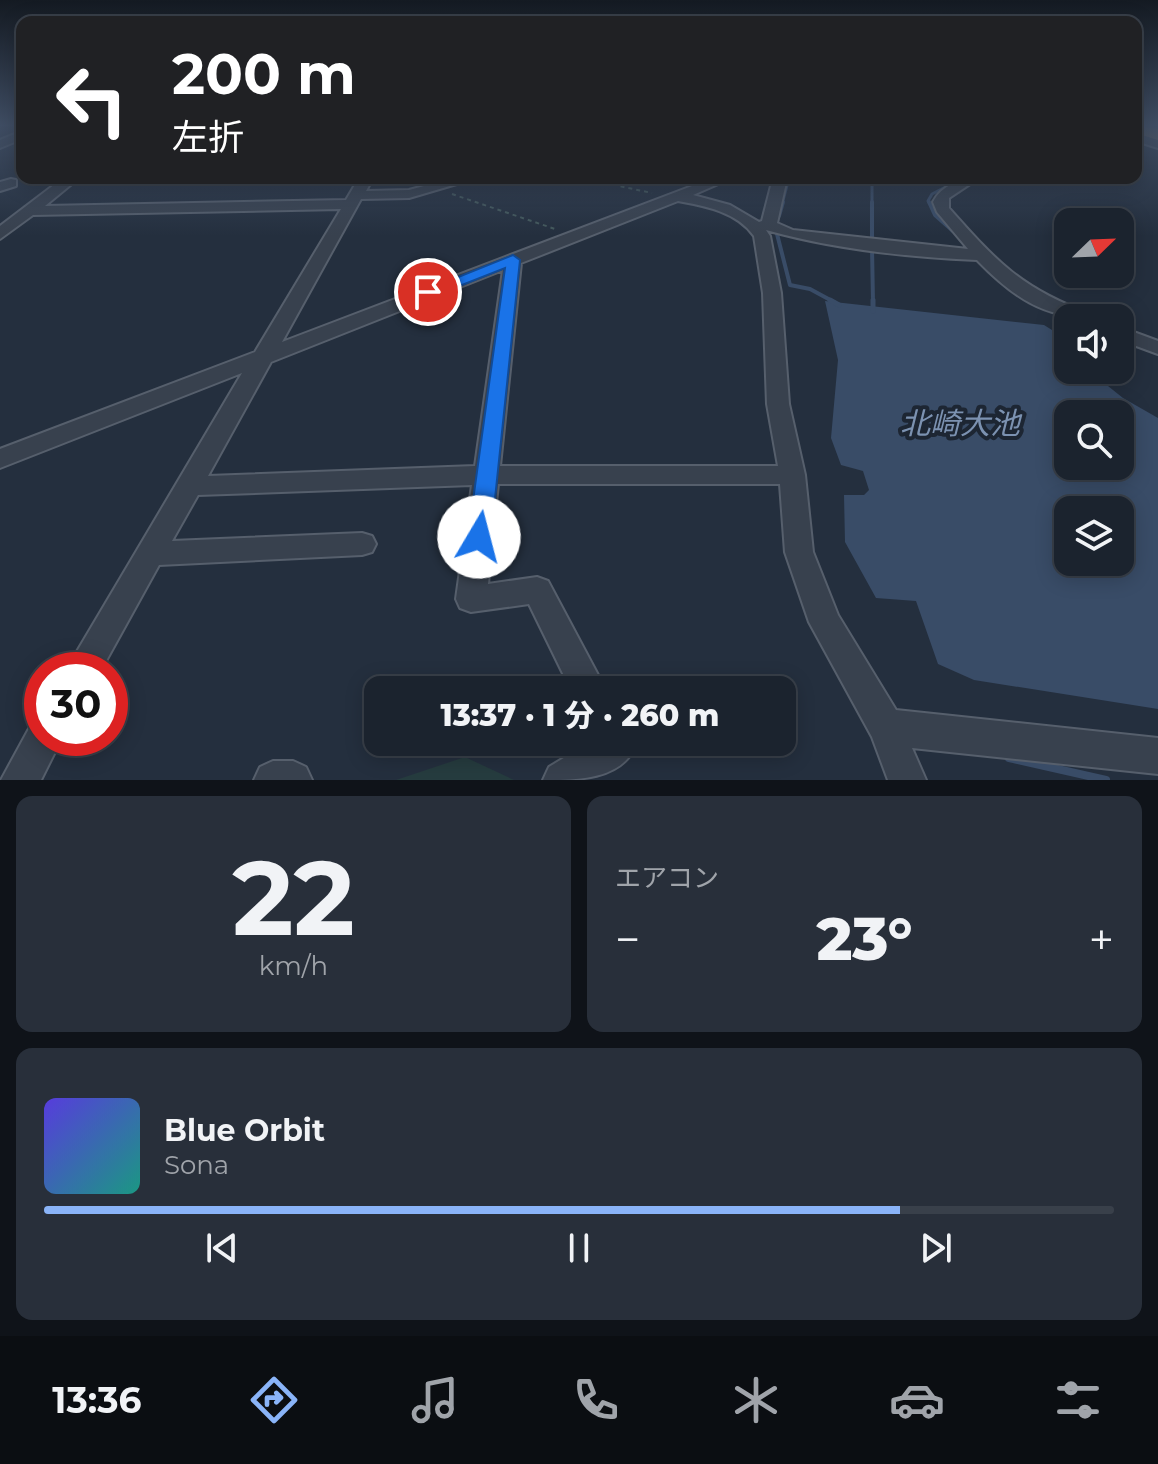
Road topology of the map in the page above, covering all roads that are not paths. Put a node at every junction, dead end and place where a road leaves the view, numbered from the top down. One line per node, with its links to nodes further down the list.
1 (65, 184): 9 (street)
2 (363, 184): 8 (street)
3 (452, 184): 8 (street)
4 (710, 184): 7 (street)
5 (778, 184): 10 (street)
6 (962, 184): 12 (street)
7 (677, 197): 10 (street); 13 (street)
8 (354, 200): 9 (street); 17 (street)
9 (33, 211): 11 (street)
10 (763, 226): 12 (street); 20 (street)
11 (0, 234)
12 (985, 255): 14 (street)
13 (513, 260): 17 (street); 19 (street)
14 (1054, 306)
15 (1134, 339): 16 (street)
16 (1158, 348)
17 (260, 358): 18 (street); 21 (street)
18 (0, 459)
19 (488, 475): 20 (street); 21 (street); 25 (street)
20 (792, 475): 26 (street)
21 (187, 486): 23 (street)
22 (362, 544): 23 (street)
23 (148, 554): 24 (street)
24 (93, 652)
25 (582, 676)
26 (886, 727): 29 (street); 34 (street)
27 (34, 756): 30 (street)
28 (602, 756): 33 (street)
29 (1158, 756)
30 (20, 780)
31 (273, 780): 32 (street)
32 (293, 780)
33 (562, 780)
34 (907, 780)

